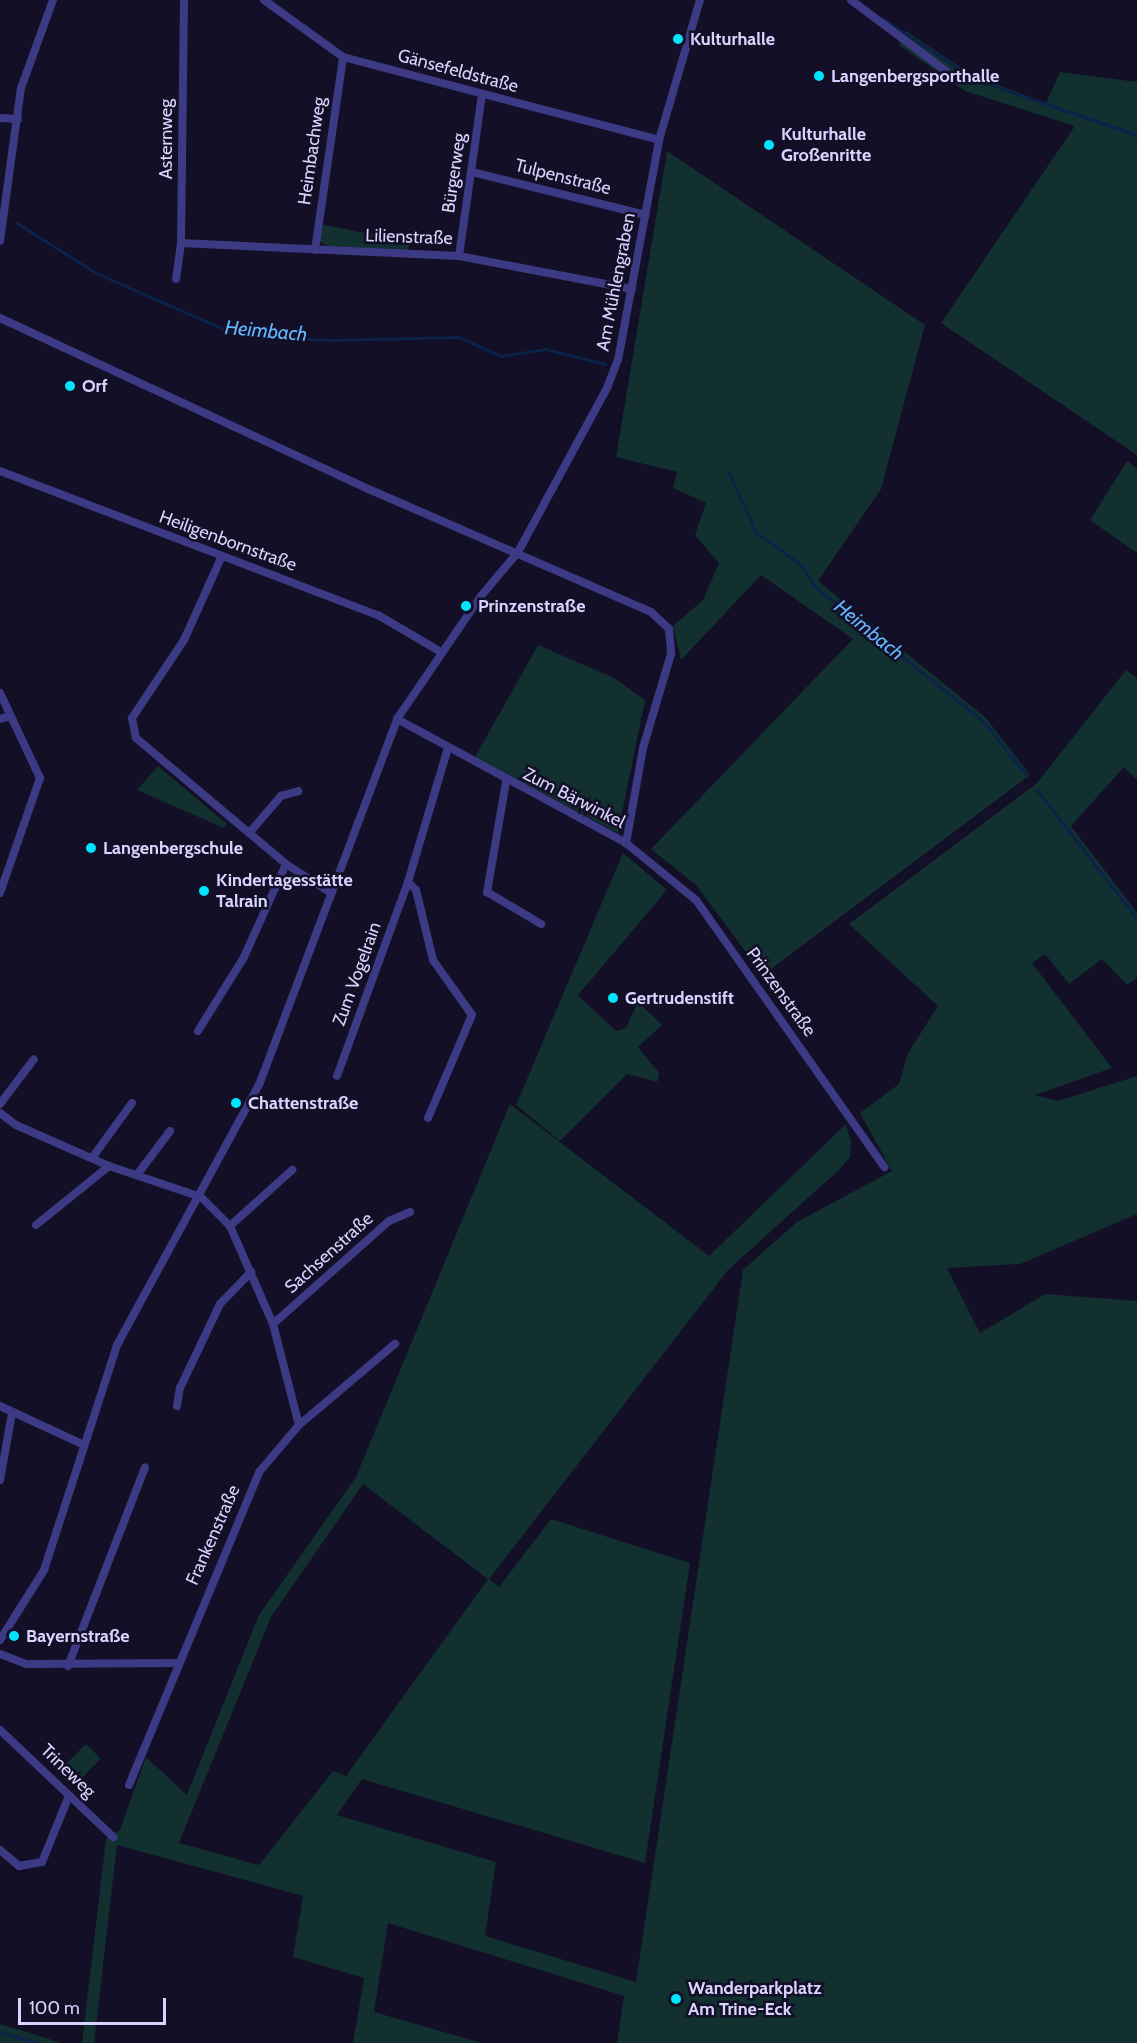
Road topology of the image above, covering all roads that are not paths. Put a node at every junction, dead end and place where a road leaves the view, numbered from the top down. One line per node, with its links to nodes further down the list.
1 (53, 0): 10 (street)
2 (184, 0): 15 (street, Asternweg)
3 (264, 0): 6 (street, Gänsefeldstraße)
4 (700, 0): 11 (street, Am Mühlengraben)
5 (851, 0): 7 (street)
6 (343, 57): 8 (street, Gänsefeldstraße); 16 (street, Heimbachweg)
7 (958, 80)
8 (482, 95): 11 (street, Gänsefeldstraße); 12 (street, Bürgerweg)
9 (0, 118): 10 (street)
10 (18, 119): 14 (street)
11 (659, 140): 13 (street, Am Mühlengraben)
12 (472, 172): 13 (street, Tulpenstraße); 17 (street, Bürgerweg)
13 (646, 215): 19 (street, Am Mühlengraben)
14 (0, 240)
15 (181, 243): 16 (street, Lilienstraße); 18 (street, Asternweg)
16 (315, 250): 17 (street, Lilienstraße)
17 (459, 256): 19 (street, Lilienstraße)
18 (176, 279)
19 (632, 289): 22 (street, Am Mühlengraben)
20 (0, 318): 22 (street)
21 (0, 471): 23 (street, Heiligenbornstraße)
22 (518, 552): 24 (street); 33 (street)
23 (221, 558): 24 (street, Heiligenbornstraße); 32 (street)
24 (441, 652): 28 (street)
25 (0, 693): 26 (street)
26 (11, 716): 27 (street); 36 (street)
27 (0, 719)
28 (397, 719): 29 (street, Zum Bärwinkel); 37 (street)
29 (448, 748): 30 (street, Zum Bärwinkel); 35 (street, Zum Vogelrain)
30 (506, 782): 33 (street, Zum Bärwinkel); 38 (street, Zum Bärwinkel)
31 (298, 791): 32 (street)
32 (250, 832): 34 (street)
33 (626, 843): 49 (street, Prinzenstraße)
34 (286, 864): 37 (street); 39 (street)
35 (408, 882): 41 (street, Zum Vogelrain); 45 (street)
36 (0, 893)
37 (331, 893): 52 (street)
38 (542, 924)
39 (198, 1031)
40 (34, 1059): 43 (street)
41 (337, 1076)
42 (132, 1103): 47 (street)
43 (0, 1104)
44 (0, 1113): 47 (street)
45 (428, 1118)
46 (170, 1131): 51 (street)
47 (92, 1158): 48 (street)
48 (109, 1166): 51 (street); 54 (street)
49 (884, 1167)
50 (292, 1170): 55 (street)
51 (137, 1175): 52 (street)
52 (201, 1197): 55 (street, Sachsenstraße); 63 (street)
53 (410, 1212): 57 (street, Sachsenstraße)
54 (36, 1225)
55 (230, 1226): 56 (street, Sachsenstraße)
56 (251, 1272): 57 (street, Sachsenstraße); 60 (street)
57 (273, 1324): 62 (street, Sachsenstraße)
58 (395, 1344): 62 (street, Frankenstraße)
59 (0, 1406): 61 (street)
60 (177, 1406)
61 (12, 1413): 63 (street); 65 (street)
62 (299, 1425): 68 (street, Frankenstraße)
63 (84, 1445): 66 (street)
64 (146, 1467): 69 (street)
65 (0, 1480)
66 (0, 1640)
67 (0, 1654): 69 (street)
68 (176, 1663): 69 (street); 71 (street, Frankenstraße)
69 (68, 1666)
70 (0, 1730): 72 (street, Trineweg)
71 (129, 1785)
72 (69, 1796): 73 (street, Trineweg); 74 (street)
73 (112, 1837)
74 (0, 1850)

